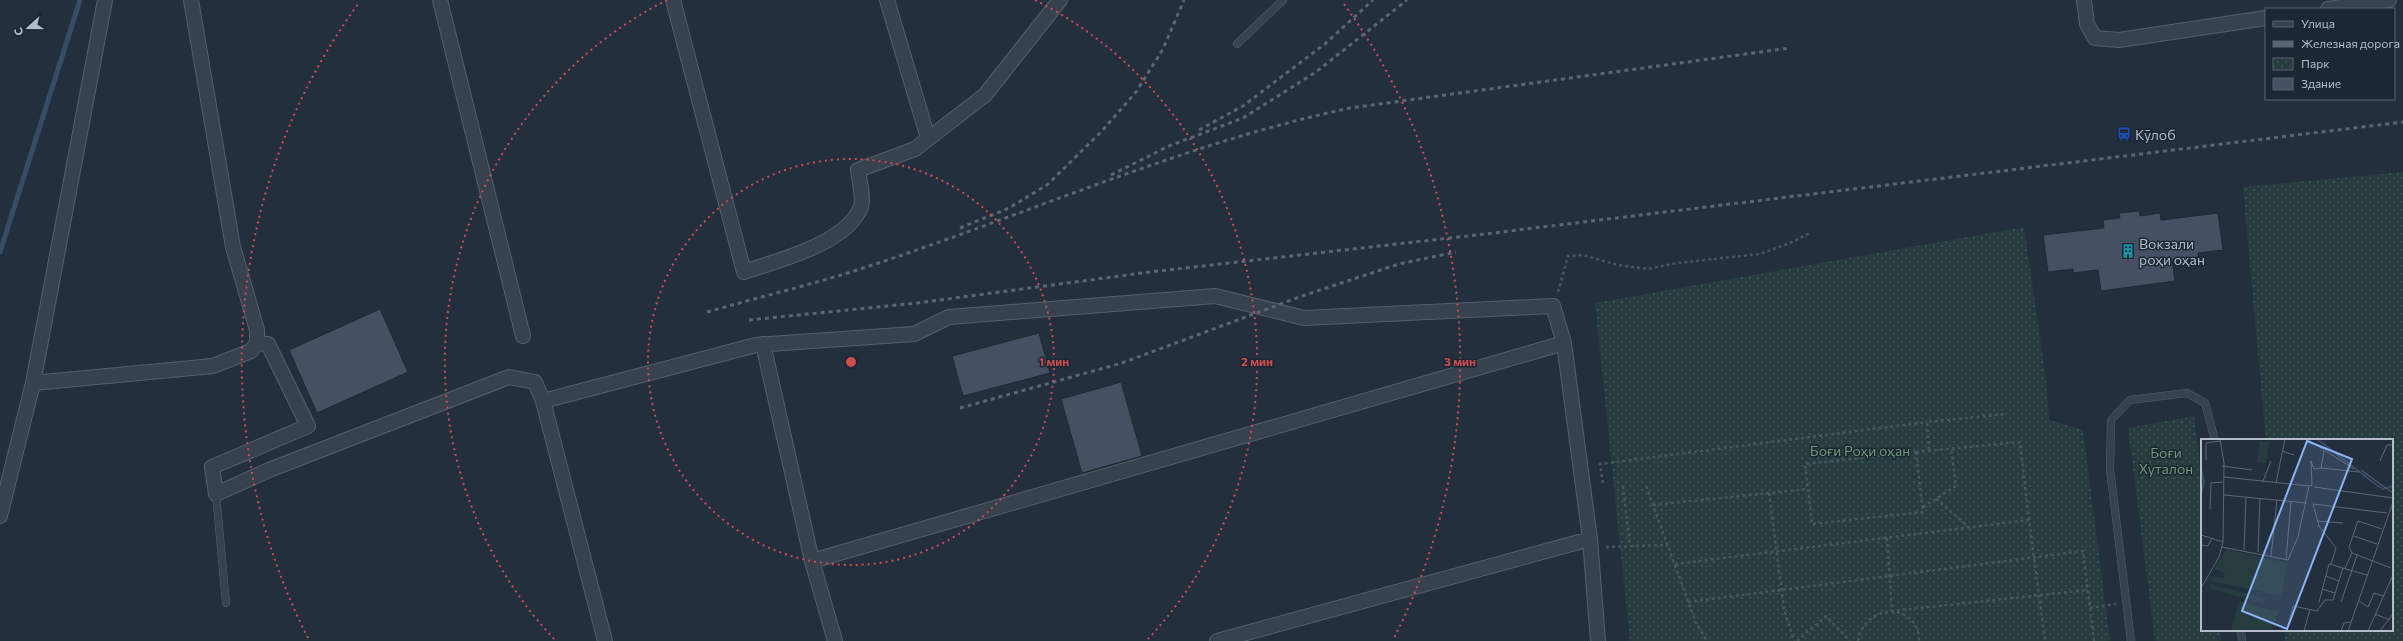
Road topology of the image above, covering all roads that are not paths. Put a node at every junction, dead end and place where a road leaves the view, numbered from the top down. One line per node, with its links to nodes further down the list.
1 (105, 0): 18 (street)
2 (191, 0): 15 (street)
3 (440, 0): 14 (street)
4 (673, 0): 13 (street)
5 (887, 0): 13 (street)
6 (1060, 0): 13 (street)
7 (1283, 0): 12 (lane)
8 (2084, 0): 11 (street)
9 (2389, 0): 10 (street)
10 (2335, 8)
11 (2265, 18)
12 (1237, 44)
13 (928, 138)
14 (523, 336)
15 (257, 343): 18 (street); 21 (street)
16 (1564, 343): 17 (street); 23 (street); 24 (street)
17 (763, 344): 19 (street); 24 (street)
18 (34, 383): 22 (street)
19 (543, 401): 21 (street); 27 (street)
20 (2215, 439): 31 (lane)
21 (216, 494): 25 (lane)
22 (0, 516)
23 (1590, 543): 29 (street); 30 (street)
24 (812, 561): 28 (street)
25 (226, 604)
26 (2241, 631): 32 (lane)
27 (605, 641)
28 (835, 641)
29 (1217, 641)
30 (1598, 641)
31 (2131, 641)
32 (2242, 641)

